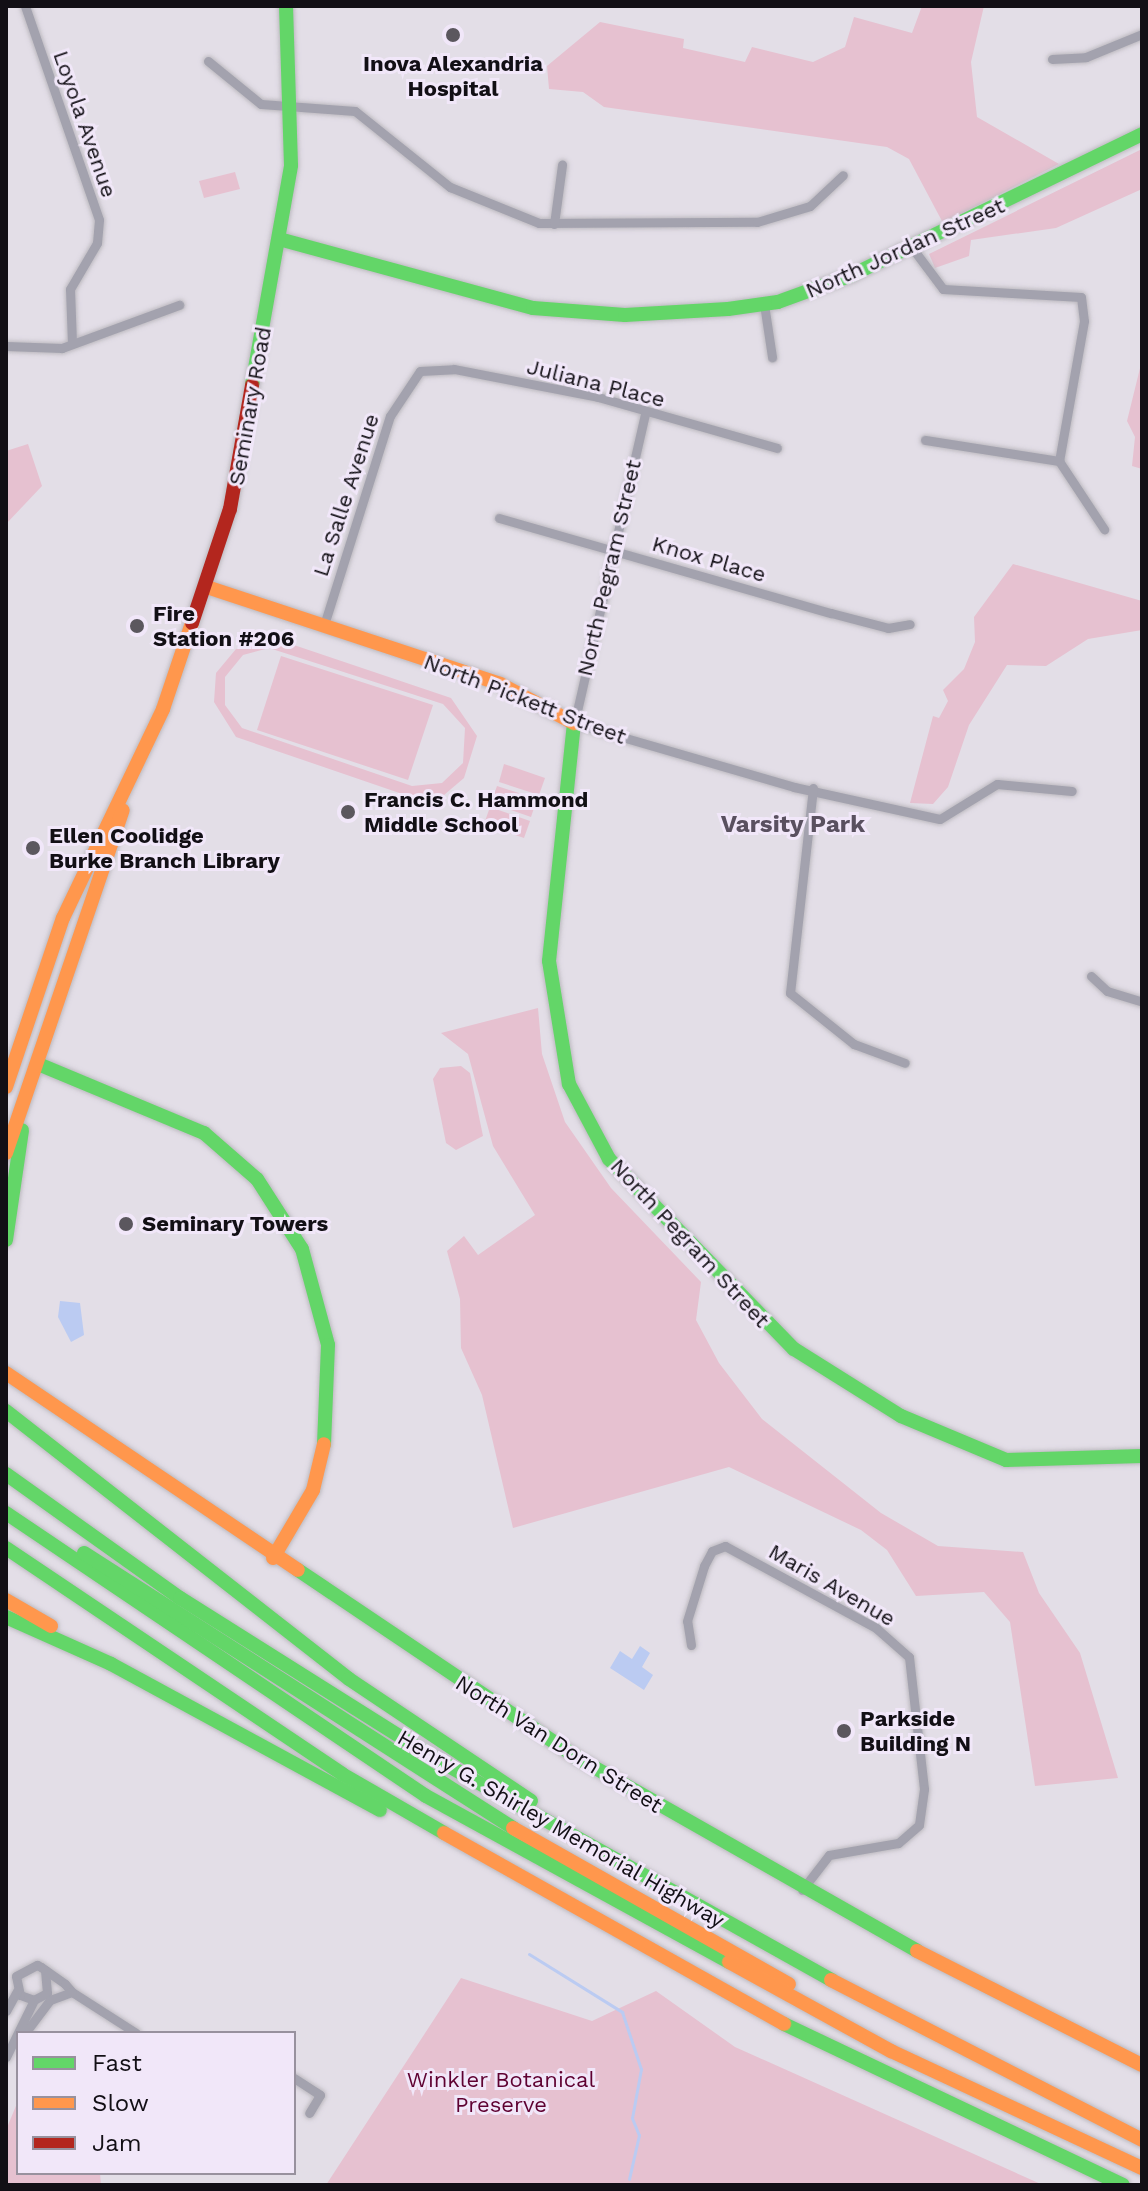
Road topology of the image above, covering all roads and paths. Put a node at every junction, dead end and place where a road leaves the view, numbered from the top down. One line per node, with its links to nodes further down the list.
1 (25, 6): 15 (street, Loyola Avenue)
2 (286, 6): 6 (main road, Seminary Road)
3 (1142, 34): 4 (street)
4 (1052, 59)
5 (208, 61): 6 (street)
6 (294, 108): 10 (street); 11 (main road, Seminary Road)
7 (1142, 134): 12 (main road, North Jordan Street)
8 (562, 165): 10 (street)
9 (843, 175): 10 (street)
10 (554, 224)
11 (279, 239): 13 (main road, North Jordan Street); 26 (main road, Seminary Road)
12 (913, 249): 13 (main road, North Jordan Street); 22 (street)
13 (764, 304): 17 (street)
14 (179, 305): 15 (street)
15 (72, 344): 16 (street)
16 (6, 346)
17 (772, 357)
18 (408, 380): 19 (street, Juliana Place); 28 (street, La Salle Avenue)
19 (645, 414): 21 (street, Juliana Place); 25 (street, North Pegram Street)
20 (925, 440): 22 (street)
21 (777, 448)
22 (1059, 461): 24 (street)
23 (499, 518): 25 (street, Knox Place)
24 (1104, 529)
25 (613, 551): 27 (street, Knox Place); 29 (street, North Pegram Street)
26 (207, 587): 28 (main road, North Pickett Street); 31 (main road, Seminary Road)
27 (910, 624)
28 (324, 625): 29 (main road, North Pickett Street)
29 (574, 723): 30 (street, North Pickett Street); 46 (main road, North Pegram Street)
30 (813, 788): 32 (street, North Pickett Street); 39 (street)
31 (129, 791): 33 (main road, Seminary Road); 34 (main road, Seminary Road)
32 (1072, 791)
33 (95, 850): 34 (main road); 37 (main road, Seminary Road)
34 (111, 857): 38 (main road, Seminary Road)
35 (1091, 976): 36 (street)
36 (1142, 1002)
37 (10, 1054): 40 (main road); 41 (main road, Seminary Road)
38 (38, 1057): 42 (main road, Seminary Road); 43 (main road); 51 (main road)
39 (905, 1063)
40 (6, 1074)
41 (6, 1087)
42 (6, 1153)
43 (6, 1240)
44 (6, 1373): 51 (main road, North Van Dorn Street)
45 (6, 1411): 56 (main road)
46 (1142, 1456)
47 (6, 1474): 56 (main road, Henry G. Shirley Memorial Highway)
48 (6, 1498): 72 (main road)
49 (6, 1513): 72 (main road)
50 (6, 1548): 58 (main road)
51 (273, 1558): 57 (main road, North Van Dorn Street)
52 (6, 1600): 55 (main road)
53 (6, 1617): 55 (main road)
54 (691, 1645): 57 (street, Maris Avenue)
55 (111, 1664): 58 (main road)
56 (659, 1887): 73 (main road, Henry G. Shirley Memorial Highway)
57 (802, 1890): 69 (main road, North Van Dorn Street)
58 (667, 1962): 75 (main road)
59 (45, 1970): 60 (street); 61 (street); 62 (street)
60 (17, 1991): 62 (street); 63 (street)
61 (72, 1992): 65 (street); 66 (street)
62 (34, 2000): 64 (street)
63 (6, 2011)
64 (19, 2031)
65 (27, 2031)
66 (133, 2031)
67 (16, 2037): 68 (street)
68 (7, 2055)
69 (1142, 2065)
70 (296, 2079): 71 (street)
71 (309, 2113)
72 (1036, 2121): 74 (main road)
73 (1142, 2140)
74 (1142, 2168)
75 (1123, 2185)

